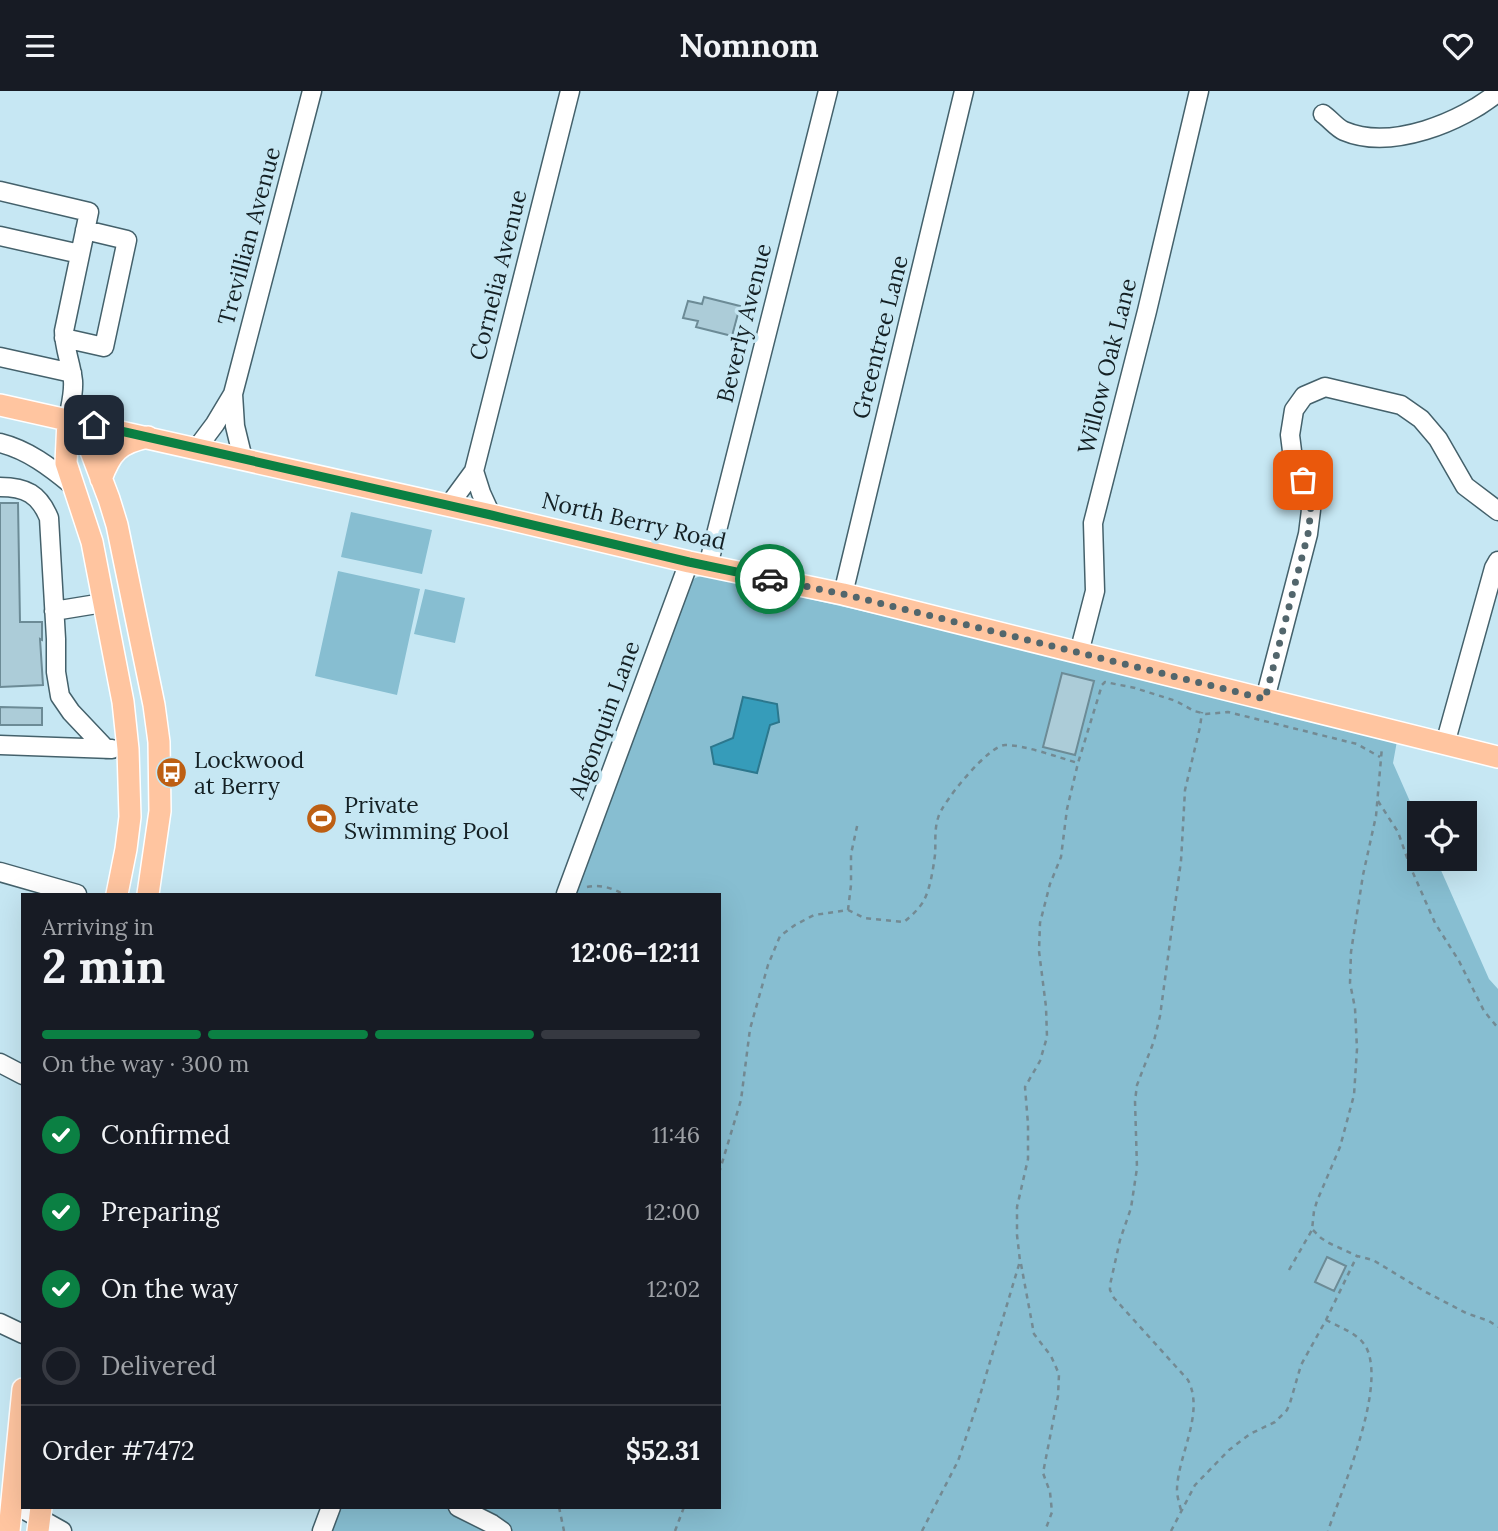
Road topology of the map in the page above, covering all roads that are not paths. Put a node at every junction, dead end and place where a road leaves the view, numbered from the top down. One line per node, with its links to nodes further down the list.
1 (312, 91): 15 (street, Trevillian Avenue)
2 (570, 91): 22 (street, Cornelia Avenue)
3 (828, 91): 30 (street, Beverly Avenue)
4 (964, 91): 31 (street, Greentree Lane)
5 (1199, 91): 35 (street, Willow Oak Lane)
6 (1498, 92): 7 (street)
7 (1323, 114)
8 (0, 191): 9 (street)
9 (85, 230): 11 (street); 12 (street)
10 (0, 236): 11 (street)
11 (80, 254): 12 (street)
12 (64, 338): 14 (street)
13 (0, 357): 14 (street)
14 (72, 373): 17 (street)
15 (233, 394): 20 (street, Trevillian Avenue); 21 (street, Trevillian Avenue)
16 (0, 405): 17 (main road, North Berry Road)
17 (68, 420): 18 (main road, North Berry Road); 23 (main road); 24 (main road)
18 (148, 437): 20 (main road, North Berry Road); 23 (main road)
19 (0, 443): 24 (street)
20 (197, 448): 21 (main road, North Berry Road)
21 (243, 459): 26 (main road, North Berry Road)
22 (474, 471): 26 (street, Cornelia Avenue); 28 (street)
23 (101, 479): 32 (main road)
24 (72, 485): 33 (main road)
25 (0, 487): 34 (street)
26 (449, 505): 28 (main road, North Berry Road)
27 (1498, 511): 36 (street)
28 (491, 515): 30 (main road, North Berry Road)
29 (1498, 561): 37 (street)
30 (699, 564): 31 (main road, North Berry Road); 47 (street, Algonquin Lane)
31 (843, 594): 35 (main road, North Berry Road)
32 (133, 599): 33 (main road); 39 (main road)
33 (103, 603): 34 (street); 41 (main road)
34 (54, 611): 40 (street)
35 (1079, 653): 36 (main road, North Berry Road)
36 (1265, 699): 37 (main road, North Berry Road)
37 (1445, 744): 42 (main road, North Berry Road)
38 (0, 745): 40 (street)
39 (159, 747): 41 (main road); 46 (main road)
40 (106, 748): 41 (street)
41 (128, 749): 45 (main road)
42 (1498, 757)
43 (0, 872): 44 (street)
44 (74, 893)
45 (117, 893)
46 (148, 893)
47 (566, 893)
48 (0, 1063): 49 (street)
49 (21, 1074)
50 (0, 1323): 51 (street)
51 (21, 1333)
52 (21, 1410): 53 (main road)
53 (12, 1503): 54 (street); 59 (main road)
54 (21, 1508)
55 (22, 1509): 58 (street)
56 (330, 1509): 61 (street)
57 (462, 1509): 62 (street)
58 (40, 1519): 60 (street)
59 (9, 1531)
60 (62, 1531)
61 (322, 1531)
62 (502, 1531)

